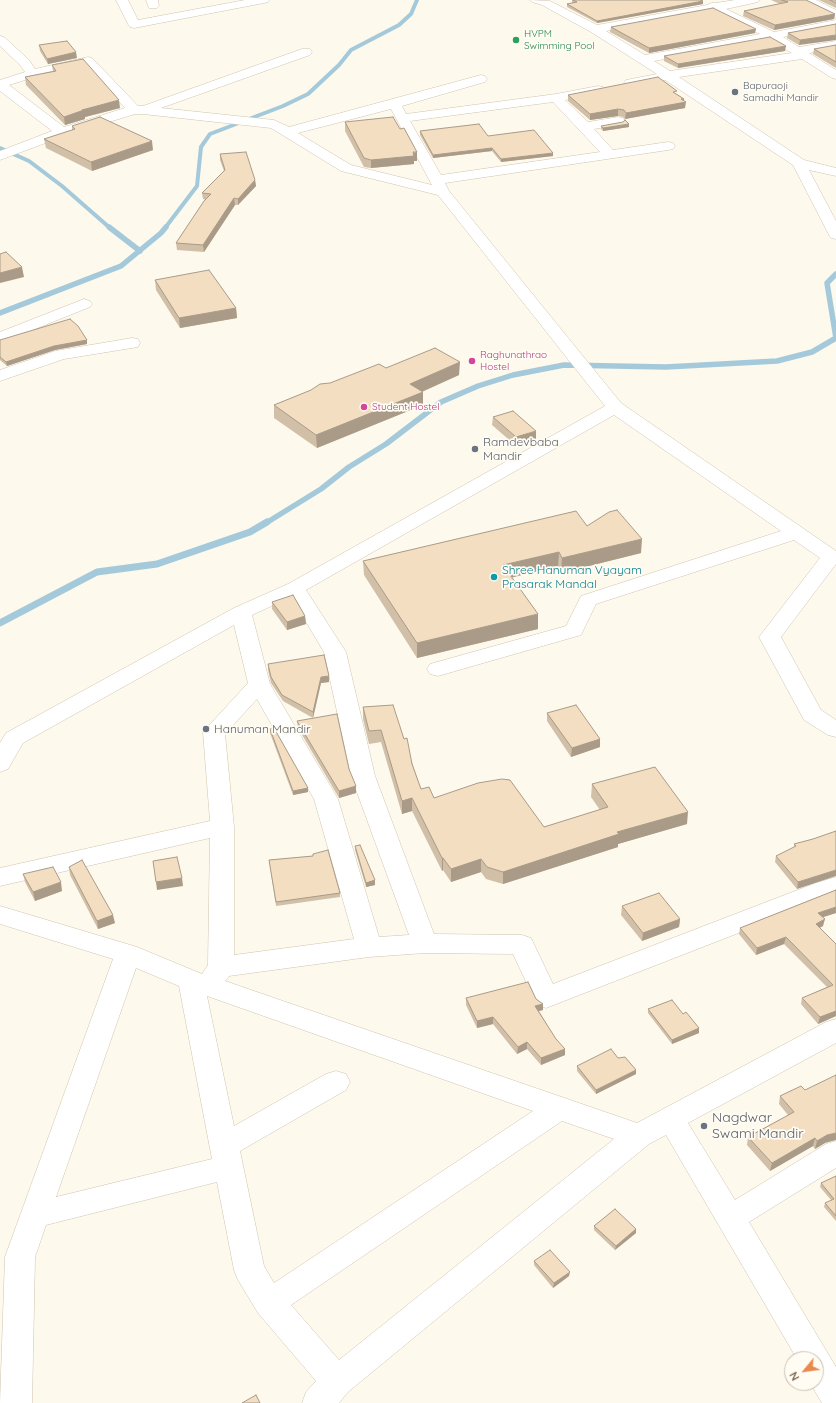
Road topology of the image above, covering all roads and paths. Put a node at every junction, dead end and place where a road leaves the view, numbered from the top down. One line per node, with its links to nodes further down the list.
1 (122, 0): 8 (street)
2 (264, 0): 8 (street)
3 (565, 0): 7 (street)
4 (700, 0): 9 (street)
5 (754, 0): 9 (street)
6 (809, 0): 10 (street)
7 (541, 2): 12 (street)
8 (211, 5)
9 (715, 8): 12 (street); 13 (street)
10 (836, 15)
11 (836, 24): 13 (street)
12 (595, 29): 18 (street)
13 (771, 35): 16 (street); 18 (street)
14 (0, 40): 19 (street)
15 (836, 45): 16 (street)
16 (798, 51): 20 (street); 21 (street)
17 (306, 52): 26 (street)
18 (643, 59): 20 (street)
19 (32, 74): 23 (street); 26 (street)
20 (669, 75): 24 (street); 35 (street)
21 (836, 75)
22 (481, 79): 25 (street)
23 (0, 85): 30 (street)
24 (556, 98): 27 (street); 29 (street)
25 (394, 104): 27 (street); 31 (street)
26 (138, 110): 30 (street); 31 (street)
27 (403, 118): 37 (street)
28 (618, 121): 29 (street)
29 (585, 127): 34 (street)
30 (62, 132): 33 (street)
31 (287, 132): 37 (street)
32 (668, 146): 34 (street)
33 (1, 155)
34 (610, 155): 37 (street)
35 (799, 163): 36 (street); 38 (street)
36 (836, 172)
37 (440, 186): 43 (street)
38 (836, 235)
39 (84, 304): 40 (street)
40 (0, 338)
41 (132, 343): 42 (street)
42 (2, 374)
43 (615, 407): 44 (street); 45 (street)
44 (796, 533): 47 (street); 49 (street)
45 (295, 588): 46 (street); 55 (street)
46 (241, 612): 48 (street); 50 (street)
47 (438, 669)
48 (259, 684): 51 (street); 56 (street)
49 (836, 730)
50 (0, 764)
51 (222, 827): 52 (street); 58 (street)
52 (0, 877)
53 (836, 886): 55 (street)
54 (0, 915): 57 (street)
55 (425, 943): 56 (street)
56 (369, 947): 58 (street)
57 (128, 954): 58 (street); 66 (street)
58 (207, 977): 61 (street); 65 (street)
59 (836, 1030): 62 (street)
60 (336, 1082): 65 (street)
61 (559, 1108): 63 (street); 68 (street)
62 (671, 1119): 63 (street); 67 (street)
63 (640, 1136): 71 (street)
64 (836, 1153): 67 (street)
65 (226, 1156): 66 (street); 68 (street)
66 (35, 1215): 73 (street)
67 (730, 1218): 69 (street)
68 (269, 1303): 71 (street)
69 (809, 1351)
70 (824, 1377): 72 (street)
71 (337, 1381): 74 (street)
72 (836, 1397)
73 (16, 1403)
74 (318, 1403)

